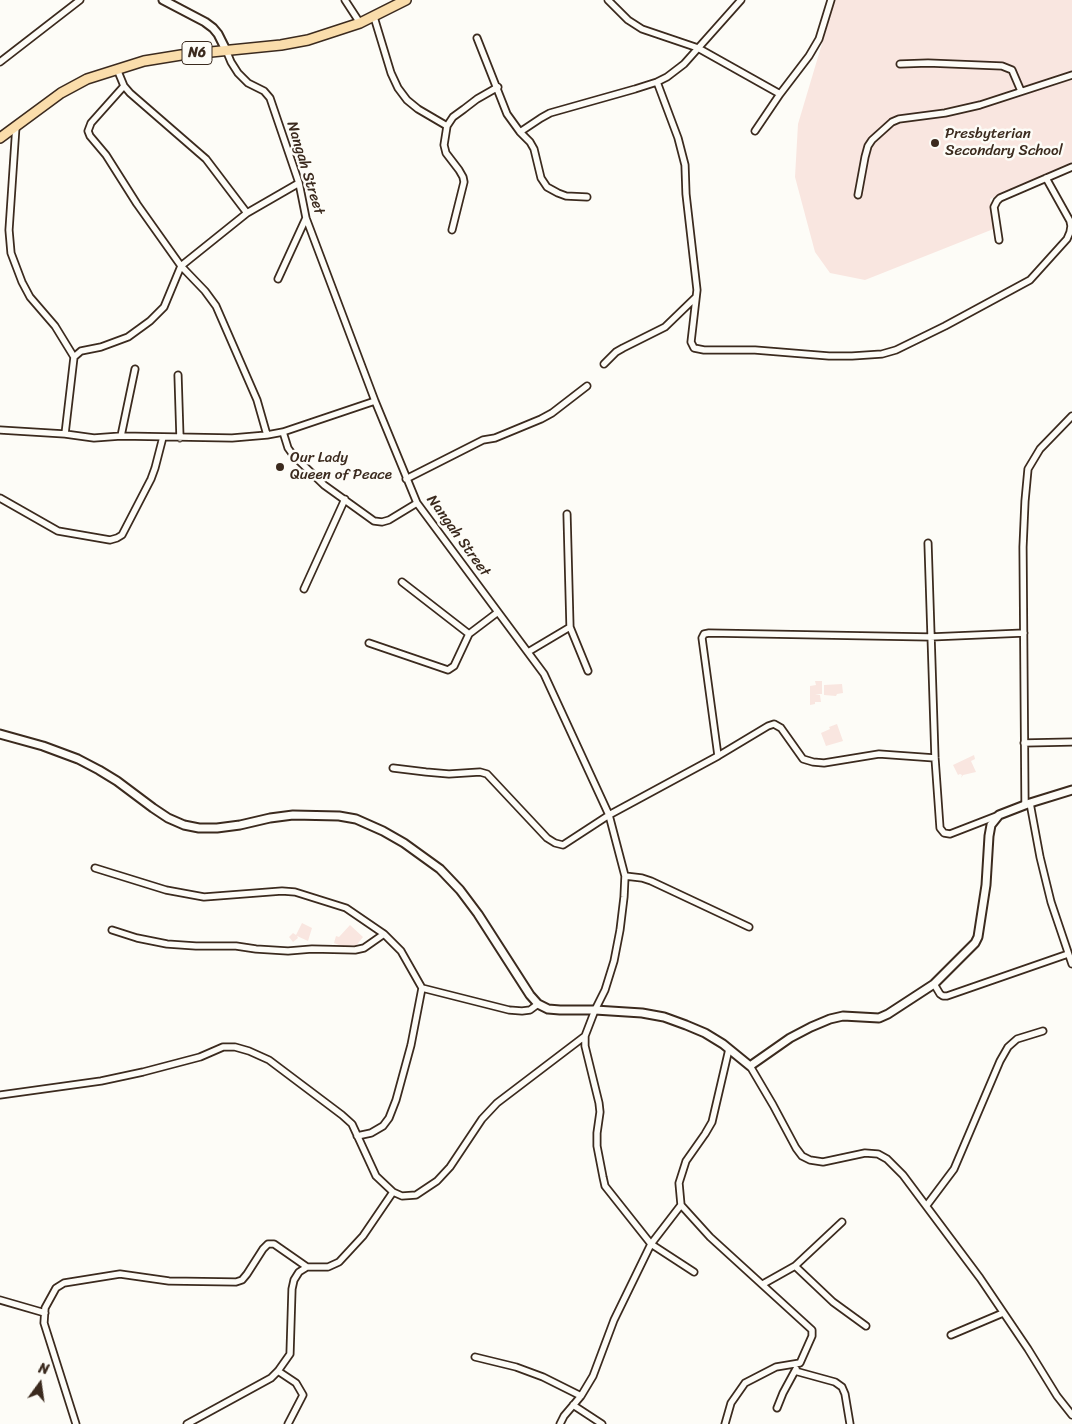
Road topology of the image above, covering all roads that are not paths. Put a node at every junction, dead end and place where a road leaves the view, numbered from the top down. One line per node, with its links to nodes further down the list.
1 (80, 0): 13 (street)
2 (163, 0): 12 (street)
3 (345, 0): 9 (street)
4 (406, 0): 8 (highway, N6)
5 (608, 0): 11 (street)
6 (741, 0): 11 (street)
7 (831, 0): 21 (street)
8 (374, 17): 9 (highway, N6); 23 (street)
9 (360, 23): 12 (highway, N6)
10 (477, 38): 19 (street)
11 (698, 48): 17 (street); 21 (street)
12 (226, 50): 15 (highway, N6); 29 (street, Nangah Street)
13 (0, 62)
14 (900, 64): 20 (street)
15 (117, 69): 18 (street); 22 (highway, N6)
16 (1072, 75): 20 (street)
17 (657, 82): 25 (street); 38 (street)
18 (124, 86): 32 (street); 36 (street)
19 (498, 87): 23 (street); 25 (street)
20 (1021, 91): 30 (street)
21 (780, 94): 24 (street)
22 (16, 126): 26 (highway, N6); 39 (street)
23 (447, 126): 34 (street)
24 (755, 131)
25 (520, 132): 31 (street)
26 (0, 137)
27 (1072, 167): 28 (street)
28 (1046, 178): 35 (street); 38 (street)
29 (299, 183): 32 (street); 33 (street, Nangah Street)
30 (858, 195)
31 (587, 197)
32 (247, 213): 36 (street)
33 (306, 218): 37 (street); 44 (street, Nangah Street)
34 (452, 230)
35 (1000, 240)
36 (181, 266): 39 (street); 49 (street)
37 (278, 279)
38 (696, 297): 40 (street)
39 (74, 357): 48 (street)
40 (604, 364)
41 (135, 369): 50 (street)
42 (178, 376): 52 (street)
43 (587, 386): 53 (street)
44 (375, 402): 47 (street); 53 (street, Nangah Street)
45 (1072, 416): 63 (street)
46 (0, 430): 48 (street)
47 (283, 432): 49 (street); 55 (street)
48 (65, 434): 50 (street)
49 (267, 435): 52 (street)
50 (121, 436): 51 (street)
51 (163, 437): 52 (street); 54 (street)
52 (180, 438)
53 (406, 479): 56 (street, Nangah Street)
54 (0, 498)
55 (345, 499): 56 (street); 60 (street)
56 (417, 503): 61 (street, Nangah Street)
57 (567, 514): 62 (street)
58 (928, 543): 65 (street)
59 (402, 582): 64 (street)
60 (304, 589)
61 (498, 612): 64 (street); 67 (street, Nangah Street)
62 (570, 627): 67 (street); 68 (street)
63 (1024, 633): 65 (street); 71 (street)
64 (469, 634): 66 (street)
65 (930, 637): 72 (street); 73 (street)
66 (370, 643)
67 (528, 652): 77 (street, Nangah Street)
68 (588, 671)
69 (0, 734): 88 (street)
70 (1072, 742): 71 (street)
71 (1024, 743): 76 (street)
72 (718, 756): 73 (street); 77 (street)
73 (935, 758): 78 (street)
74 (393, 768): 77 (street)
75 (1072, 790): 76 (street)
76 (1028, 803): 78 (street); 84 (street)
77 (608, 815): 80 (street, Nangah Street)
78 (999, 815): 86 (street)
79 (95, 868): 83 (street)
80 (625, 876): 81 (street); 89 (street, Nangah Street)
81 (748, 928)
82 (112, 930): 83 (street)
83 (384, 934): 87 (street)
84 (1068, 954): 85 (street); 86 (street)
85 (1072, 964)
86 (934, 984): 93 (street)
87 (422, 988): 88 (street); 95 (street)
88 (538, 1004): 89 (street)
89 (595, 1010): 91 (street, Nangah Street); 92 (street)
90 (1043, 1031): 98 (street)
91 (585, 1036): 96 (street); 100 (street)
92 (729, 1049): 93 (street); 97 (street)
93 (750, 1066): 98 (street)
94 (0, 1094): 95 (street)
95 (357, 1136): 96 (street)
96 (393, 1192): 102 (street)
97 (681, 1205): 100 (street); 104 (street)
98 (927, 1206): 107 (street)
99 (842, 1222): 101 (street)
100 (651, 1244): 103 (street); 114 (street)
101 (795, 1266): 104 (street); 108 (street)
102 (307, 1267): 106 (street); 112 (street)
103 (694, 1272)
104 (763, 1284): 111 (street)
105 (0, 1300): 106 (street)
106 (45, 1313): 118 (street)
107 (1003, 1313): 109 (street); 117 (street)
108 (866, 1326)
109 (950, 1335)
110 (475, 1357): 114 (street)
111 (800, 1363): 113 (street); 123 (street)
112 (278, 1371): 119 (street); 120 (street)
113 (795, 1371): 116 (street); 124 (street)
114 (581, 1396): 115 (street)
115 (573, 1406): 121 (street); 122 (street)
116 (777, 1408)
117 (1072, 1415)
118 (76, 1424)
119 (187, 1424)
120 (288, 1424)
121 (560, 1424)
122 (602, 1424)
123 (725, 1424)
124 (850, 1424)

